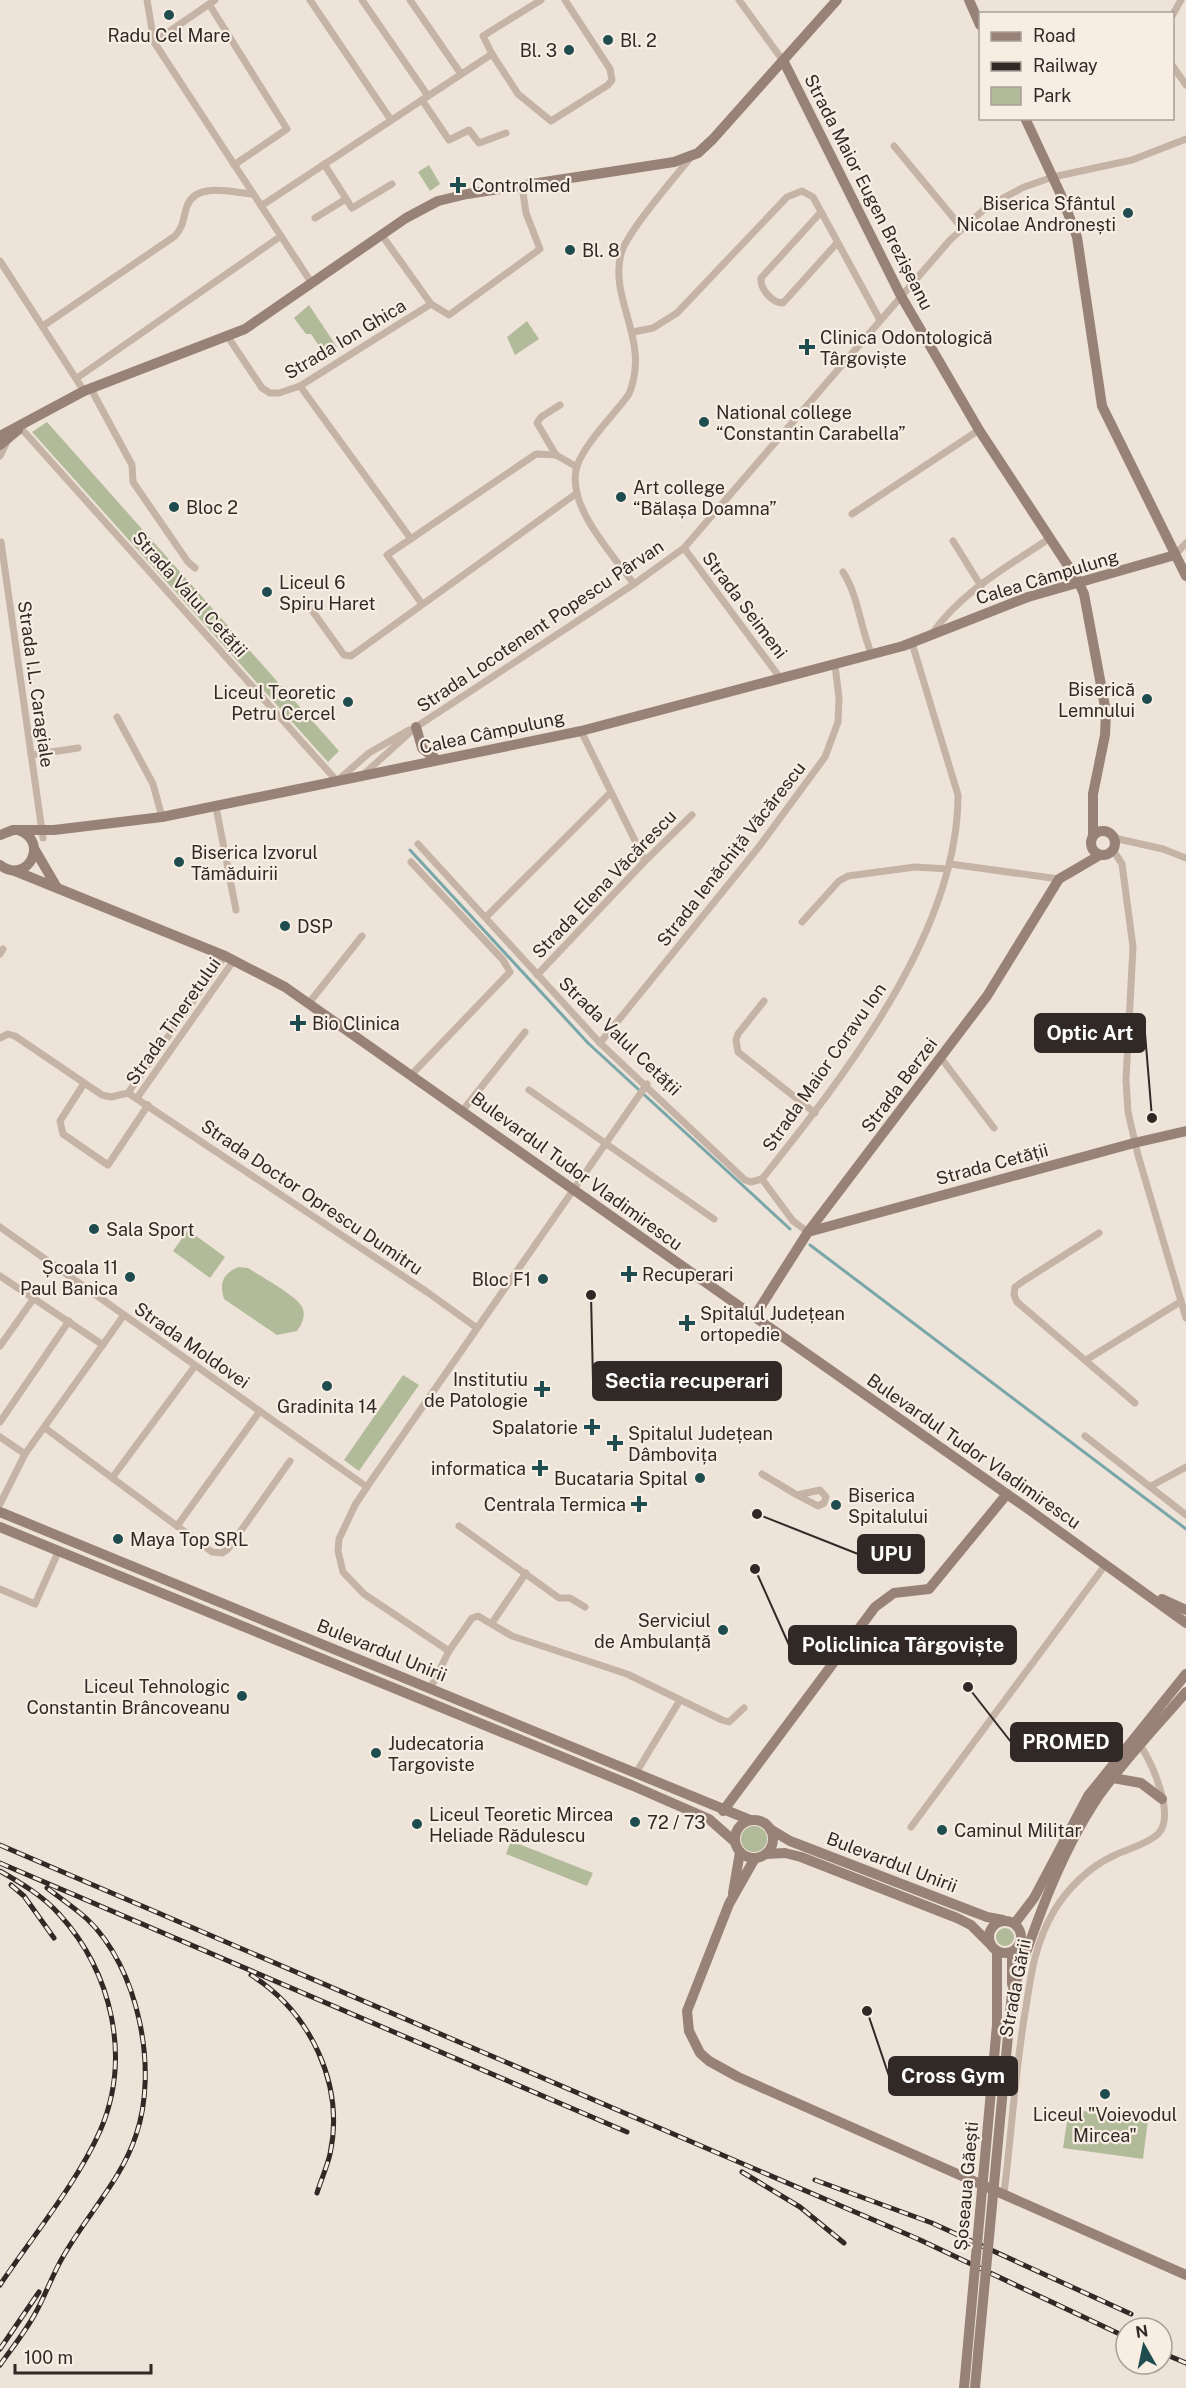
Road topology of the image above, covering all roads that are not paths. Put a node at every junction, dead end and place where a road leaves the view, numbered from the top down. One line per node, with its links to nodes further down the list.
1 (147, 0): 14 (street)
2 (310, 0): 21 (street)
3 (362, 0): 20 (street)
4 (410, 0): 18 (street)
5 (541, 0): 15 (street)
6 (565, 0): 15 (street)
7 (739, 0): 16 (street)
8 (837, 0): 16 (main road)
9 (969, 0): 13 (main road)
10 (1181, 0): 12 (street)
11 (212, 2): 14 (street); 28 (street)
12 (1174, 14)
13 (979, 21)
14 (154, 42): 28 (street)
15 (492, 55): 18 (street)
16 (784, 62): 26 (main road); 43 (main road, Strada Maior Eugen Brezișeanu)
17 (1174, 67): 19 (street)
18 (461, 74): 20 (street)
19 (1186, 85)
20 (425, 98): 21 (street); 23 (street)
21 (391, 120): 27 (street)
22 (1026, 120): 29 (main road)
23 (506, 133)
24 (1186, 139): 29 (street, Strada Locotenent Popescu Pârvan)
25 (894, 146): 37 (street)
26 (691, 157): 31 (main road); 47 (street)
27 (324, 164): 33 (street); 34 (street)
28 (234, 165): 32 (street)
29 (1053, 177): 37 (street, Strada Locotenent Popescu Pârvan); 67 (main road)
30 (392, 184): 33 (street)
31 (522, 186): 38 (main road); 44 (street, Strada Ion Ghica)
32 (253, 194): 34 (street); 46 (street)
33 (346, 199): 36 (street)
34 (261, 206): 39 (street)
35 (821, 212): 40 (street); 40 (street); 47 (street)
36 (315, 218)
37 (961, 227): 43 (street, Strada Locotenent Popescu Pârvan)
38 (381, 234): 42 (main road); 44 (street, Strada Ion Ghica)
39 (281, 236): 42 (street); 49 (street)
40 (837, 243): 45 (street)
41 (0, 261): 46 (street)
42 (311, 282): 48 (main road)
43 (901, 296): 45 (street, Strada Locotenent Popescu Pârvan); 54 (main road, Strada Maior Eugen Brezișeanu)
44 (431, 304): 50 (street, Strada Ion Ghica)
45 (880, 320): 66 (street, Strada Locotenent Popescu Pârvan)
46 (43, 326): 49 (street)
47 (633, 332): 58 (street)
48 (228, 337): 50 (street, Strada Ion Ghica); 51 (main road)
49 (77, 378): 51 (street)
50 (300, 386): 62 (street)
51 (88, 390): 53 (main road); 68 (street)
52 (560, 405): 56 (street)
53 (20, 427): 55 (main road); 88 (street, Strada Valul Cetății)
54 (979, 430): 60 (street); 61 (main road, Strada Maior Eugen Brezișeanu)
55 (3, 440): 57 (street)
56 (556, 455): 58 (street); 62 (street)
57 (0, 456)
58 (577, 467): 59 (street)
59 (577, 493): 72 (street); 75 (street)
60 (852, 514)
61 (1050, 538): 71 (main road, Strada Maior Eugen Brezișeanu); 73 (street, Calea Câmpulung)
62 (411, 539): 75 (street)
63 (954, 541): 73 (street)
64 (1, 542): 85 (street, Strada I.L. Caragiale)
65 (1186, 543): 67 (street)
66 (684, 548): 72 (street, Strada Locotenent Popescu Pârvan); 80 (street, Strada Seimeni)
67 (1175, 555): 70 (main road); 71 (main road, Calea Câmpulung)
68 (195, 568)
69 (843, 572): 78 (street)
70 (1186, 576)
71 (1078, 581): 76 (main road, Calea Câmpulung); 91 (main road)
72 (634, 584): 82 (street, Strada Locotenent Popescu Pârvan)
73 (981, 586): 76 (street, Calea Câmpulung)
74 (306, 602): 75 (street)
75 (422, 604)
76 (930, 636): 77 (main road, Calea Câmpulung)
77 (912, 643): 78 (main road, Calea Câmpulung); 105 (street, Strada Maior Coravu Ion)
78 (872, 655): 79 (main road, Calea Câmpulung)
79 (835, 665): 80 (main road, Calea Câmpulung); 120 (street, Strada Ienăchiță Văcărescu)
80 (782, 679): 83 (main road, Calea Câmpulung)
81 (117, 717): 93 (street)
82 (416, 727): 86 (main road); 87 (street, Strada Locotenent Popescu Pârvan); 88 (street)
83 (581, 731): 86 (main road, Calea Câmpulung); 89 (street)
84 (78, 748): 85 (street)
85 (31, 755): 96 (street, Strada I.L. Caragiale)
86 (437, 760): 87 (main road, Calea Câmpulung)
87 (362, 776): 88 (main road, Calea Câmpulung)
88 (337, 781): 90 (main road, Calea Câmpulung)
89 (610, 793): 102 (street); 111 (street)
90 (216, 807): 93 (main road, Calea Câmpulung); 110 (street)
91 (1094, 809): 97 (main road); 98 (main road)
92 (693, 815): 102 (street, Strada Elena Văcărescu)
93 (162, 817): 96 (main road, Calea Câmpulung)
94 (18, 830): 95 (main road, Calea Câmpulung); 96 (main road, Calea Câmpulung); 96 (main road)
95 (1, 833)
96 (39, 841): 106 (main road); 109 (main road)
97 (1092, 841): 98 (main road); 100 (main road); 107 (main road, Strada Berzei)
98 (1112, 842): 100 (main road, Strada Berzei); 101 (street); 134 (street)
99 (418, 844): 111 (street, Strada Valul Cetății)
100 (1100, 855): 107 (main road, Strada Berzei)
101 (1186, 858)
102 (645, 861): 115 (street, Strada Elena Văcărescu)
103 (411, 862): 122 (street)
104 (0, 865): 106 (main road, Bulevardul Tudor Vladimirescu)
105 (949, 866): 108 (street); 112 (street); 130 (street, Strada Maior Coravu Ion)
106 (15, 871): 109 (main road, Bulevardul Tudor Vladimirescu)
107 (1068, 871): 108 (main road, Strada Berzei)
108 (1059, 879): 121 (main road, Strada Berzei)
109 (56, 886): 114 (main road, Bulevardul Tudor Vladimirescu)
110 (236, 910)
111 (486, 917): 115 (street, Strada Valul Cetății)
112 (802, 922)
113 (362, 936): 117 (street)
114 (230, 958): 117 (main road, Bulevardul Tudor Vladimirescu); 126 (street, Strada Tineretului); 127 (street, Strada Tineretului)
115 (537, 975): 120 (street, Strada Valul Cetății)
116 (764, 1001): 130 (street)
117 (309, 1003): 122 (main road, Bulevardul Tudor Vladimirescu)
118 (525, 1032): 129 (street)
119 (0, 1038): 124 (street, Strada Tineretului)
120 (600, 1043): 123 (street, Strada Valul Cetății)
121 (941, 1058): 131 (street); 139 (main road, Strada Berzei)
122 (412, 1074): 129 (main road, Bulevardul Tudor Vladimirescu)
123 (646, 1084): 133 (street); 135 (street, Strada Valul Cetății)
124 (83, 1085): 126 (street, Strada Tineretului); 128 (street, Strada Tineretului)
125 (529, 1090): 133 (street)
126 (128, 1093): 127 (street, Strada Doctor Oprescu Dumitru)
127 (137, 1098): 128 (street, Strada Doctor Oprescu Dumitru)
128 (148, 1105): 148 (street, Strada Doctor Oprescu Dumitru)
129 (463, 1110): 136 (main road, Bulevardul Tudor Vladimirescu)
130 (815, 1113): 135 (street, Strada Maior Coravu Ion)
131 (994, 1128)
132 (1186, 1131): 134 (main road, Strada Cetății)
133 (606, 1143): 136 (street); 137 (street)
134 (1134, 1143): 139 (main road, Strada Cetății); 143 (street)
135 (762, 1179): 139 (street)
136 (573, 1189): 145 (main road, Bulevardul Tudor Vladimirescu); 148 (street)
137 (714, 1219)
138 (0, 1227): 144 (street, Strada Moldovei)
139 (808, 1232): 145 (main road, Strada Berzei)
140 (1099, 1233): 151 (street)
141 (0, 1276): 142 (street)
142 (34, 1298): 147 (street); 150 (street)
143 (1180, 1302): 146 (street); 151 (street)
144 (124, 1315): 149 (street); 152 (street, Strada Moldovei)
145 (754, 1317): 166 (main road, Bulevardul Tudor Vladimirescu)
146 (1186, 1318)
147 (69, 1321): 149 (street); 155 (street)
148 (477, 1329): 165 (street)
149 (103, 1345): 156 (street)
150 (0, 1346)
151 (1086, 1360): 153 (street)
152 (195, 1365): 154 (street, Strada Moldovei); 163 (street)
153 (1135, 1403)
154 (260, 1411): 165 (street, Strada Moldovei); 171 (street)
155 (0, 1422)
156 (45, 1428): 159 (street); 163 (street)
157 (1085, 1436): 164 (street)
158 (0, 1437): 159 (street)
159 (25, 1455): 168 (street)
160 (290, 1461): 171 (street)
161 (1186, 1467): 164 (street)
162 (762, 1474): 167 (street)
163 (112, 1478): 171 (street)
164 (1151, 1486): 170 (street)
165 (367, 1487): 182 (street)
166 (1006, 1494): 176 (main road, Bulevardul Tudor Vladimirescu); 196 (main road)
167 (797, 1495)
168 (0, 1504)
169 (0, 1512): 174 (main road, Bulevardul Unirii)
170 (1186, 1515)
171 (177, 1526)
172 (459, 1526): 177 (street)
173 (0, 1527): 175 (main road, Bulevardul Unirii)
174 (64, 1538): 175 (main road); 184 (main road, Bulevardul Unirii)
175 (59, 1550): 178 (street); 186 (main road, Bulevardul Unirii)
176 (1106, 1564): 180 (main road, Bulevardul Tudor Vladimirescu); 198 (street)
177 (526, 1573): 179 (street); 181 (street)
178 (0, 1589)
179 (585, 1607)
180 (1182, 1615)
181 (492, 1623): 182 (street); 187 (street)
182 (449, 1651): 184 (street)
183 (1186, 1674): 205 (main road)
184 (432, 1687): 186 (main road); 189 (main road, Bulevardul Unirii)
185 (1186, 1692): 190 (main road)
186 (427, 1699): 191 (main road, Bulevardul Unirii)
187 (680, 1700): 188 (street); 192 (street)
188 (744, 1708)
189 (546, 1736): 191 (main road); 192 (main road, Bulevardul Unirii)
190 (1140, 1745): 193 (main road); 195 (street, Strada Gării)
191 (541, 1748): 194 (main road, Bulevardul Unirii)
192 (636, 1773): 194 (main road); 196 (main road, Bulevardul Unirii)
193 (1113, 1778): 195 (main road); 202 (main road)
194 (631, 1785): 200 (main road, Bulevardul Unirii)
195 (1162, 1799): 210 (street, Strada Gării)
196 (723, 1811): 197 (main road, Bulevardul Unirii)
197 (750, 1820): 199 (main road); 200 (main road)
198 (911, 1827)
199 (770, 1829): 201 (main road); 204 (main road, Bulevardul Unirii)
200 (738, 1847): 201 (main road); 203 (main road)
201 (761, 1856): 203 (main road); 207 (main road, Bulevardul Unirii)
202 (1045, 1898): 206 (main road); 209 (main road)
203 (731, 1902): 210 (main road)
204 (1003, 1920): 205 (main road); 207 (main road)
205 (1015, 1923): 206 (main road)
206 (1022, 1935): 208 (main road)
207 (994, 1948): 208 (main road); 212 (main road, Șoseaua Găești, bridge)
208 (1012, 1952): 209 (main road, Șoseaua Găești)
209 (1011, 1994): 213 (main road, Șoseaua Găești, bridge)
210 (1004, 2193): 211 (main road)
211 (1186, 2275)
212 (964, 2388)
213 (975, 2388)

